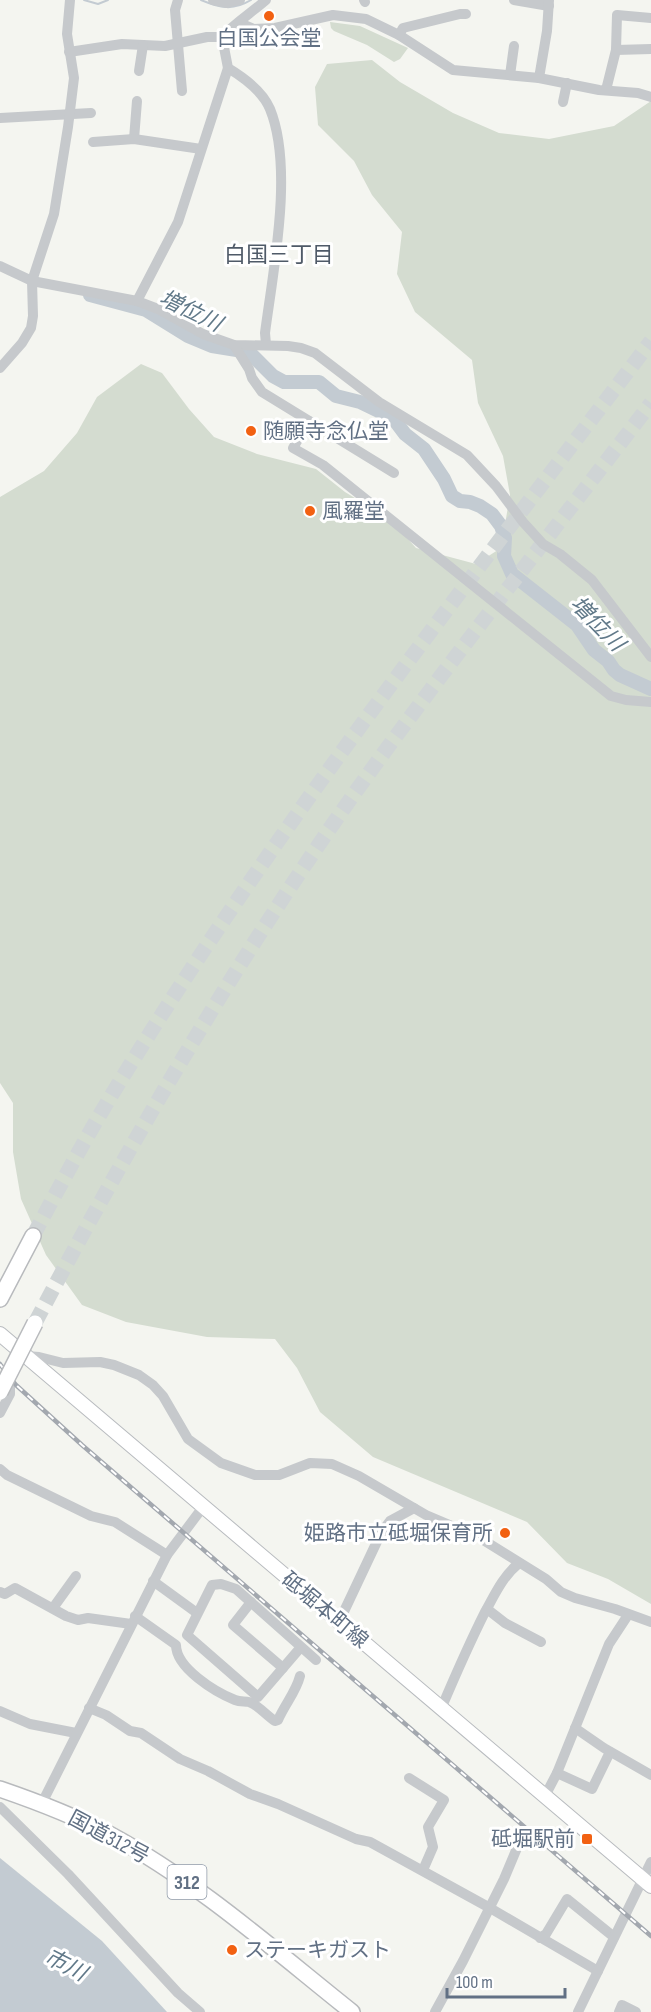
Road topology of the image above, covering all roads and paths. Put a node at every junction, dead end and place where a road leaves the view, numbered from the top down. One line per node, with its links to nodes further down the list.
1 (70, 0): 18 (street)
2 (178, 0): 14 (street)
3 (213, 0): 4 (street)
4 (240, 0)
5 (266, 0): 10 (street)
6 (514, 0): 7 (street)
7 (549, 3): 22 (street)
8 (466, 14): 11 (street)
9 (651, 18): 17 (street)
10 (240, 23): 11 (street); 12 (street)
11 (399, 35): 21 (street)
12 (222, 37): 14 (street); 19 (street)
13 (143, 45): 14 (street); 18 (street); 20 (street)
14 (177, 45): 25 (street)
15 (514, 46): 21 (street)
16 (651, 49): 17 (street)
17 (616, 50): 24 (street)
18 (69, 52): 30 (street)
19 (228, 68): 34 (street); 38 (street)
20 (139, 71)
21 (510, 75): 22 (street)
22 (538, 78): 23 (street)
23 (567, 83): 24 (street); 28 (street)
24 (606, 90): 26 (street)
25 (182, 91)
26 (651, 97)
27 (137, 101): 32 (street)
28 (563, 102)
29 (91, 113): 30 (street)
30 (69, 115): 31 (street); 36 (street)
31 (0, 118)
32 (134, 139): 33 (street); 34 (street)
33 (93, 142)
34 (201, 149): 37 (street)
35 (0, 266): 36 (street)
36 (32, 281): 37 (street); 40 (street)
37 (137, 301): 39 (street)
38 (266, 344): 39 (street); 43 (street)
39 (234, 345): 41 (street)
40 (0, 368)
41 (309, 421): 42 (street); 44 (street)
42 (394, 473)
43 (651, 657)
44 (651, 702)
45 (33, 1236): 46 (highway)
46 (0, 1299)
47 (35, 1323): 51 (highway, bridge)
48 (2, 1338): 49 (main road, 砥堀本町線)
49 (26, 1356): 54 (main road, 砥堀本町線); 55 (street)
50 (0, 1376): 52 (street)
51 (0, 1392)
52 (0, 1413)
53 (0, 1469): 56 (street)
54 (203, 1507): 56 (street); 67 (main road, 砥堀本町線)
55 (414, 1508): 57 (street); 67 (street)
56 (167, 1555): 59 (street)
57 (519, 1563): 63 (street); 65 (street)
58 (76, 1576): 62 (street)
59 (153, 1581): 64 (street); 66 (street)
60 (0, 1592): 62 (street)
61 (251, 1602): 64 (street); 70 (street); 72 (street)
62 (53, 1608): 66 (street)
63 (487, 1609): 69 (street); 75 (street)
64 (197, 1613): 72 (street)
65 (628, 1616): 68 (street); 77 (street)
66 (133, 1620): 73 (street); 74 (street)
67 (339, 1622): 75 (main road, 砥堀本町線)
68 (651, 1622)
69 (541, 1642)
70 (301, 1647): 71 (street); 72 (street)
71 (316, 1660)
72 (283, 1668)
73 (300, 1676)
74 (89, 1708): 78 (street); 89 (street)
75 (441, 1709): 84 (main road, 砥堀本町線)
76 (0, 1711): 78 (street)
77 (575, 1728): 79 (street); 80 (street)
78 (76, 1733): 85 (street)
79 (610, 1752): 80 (street); 81 (street)
80 (557, 1773): 84 (street)
81 (651, 1775)
82 (409, 1778): 89 (street)
83 (0, 1789): 85 (highway, 国道312号 / 312)
84 (544, 1796): 90 (main road, 砥堀本町線)
85 (42, 1803): 96 (highway, 国道312号 / 312)
86 (0, 1807): 95 (street)
87 (518, 1836): 91 (street)
88 (651, 1862): 90 (street)
89 (423, 1870): 91 (street)
90 (647, 1883): 92 (street)
91 (490, 1908): 93 (street); 97 (street)
92 (614, 1937): 93 (street); 94 (street)
93 (540, 1938): 94 (street)
94 (598, 1971): 98 (street)
95 (200, 2012)
96 (352, 2012)
97 (435, 2012)
98 (578, 2012)
99 (619, 2012): 100 (street)
100 (636, 2012)

